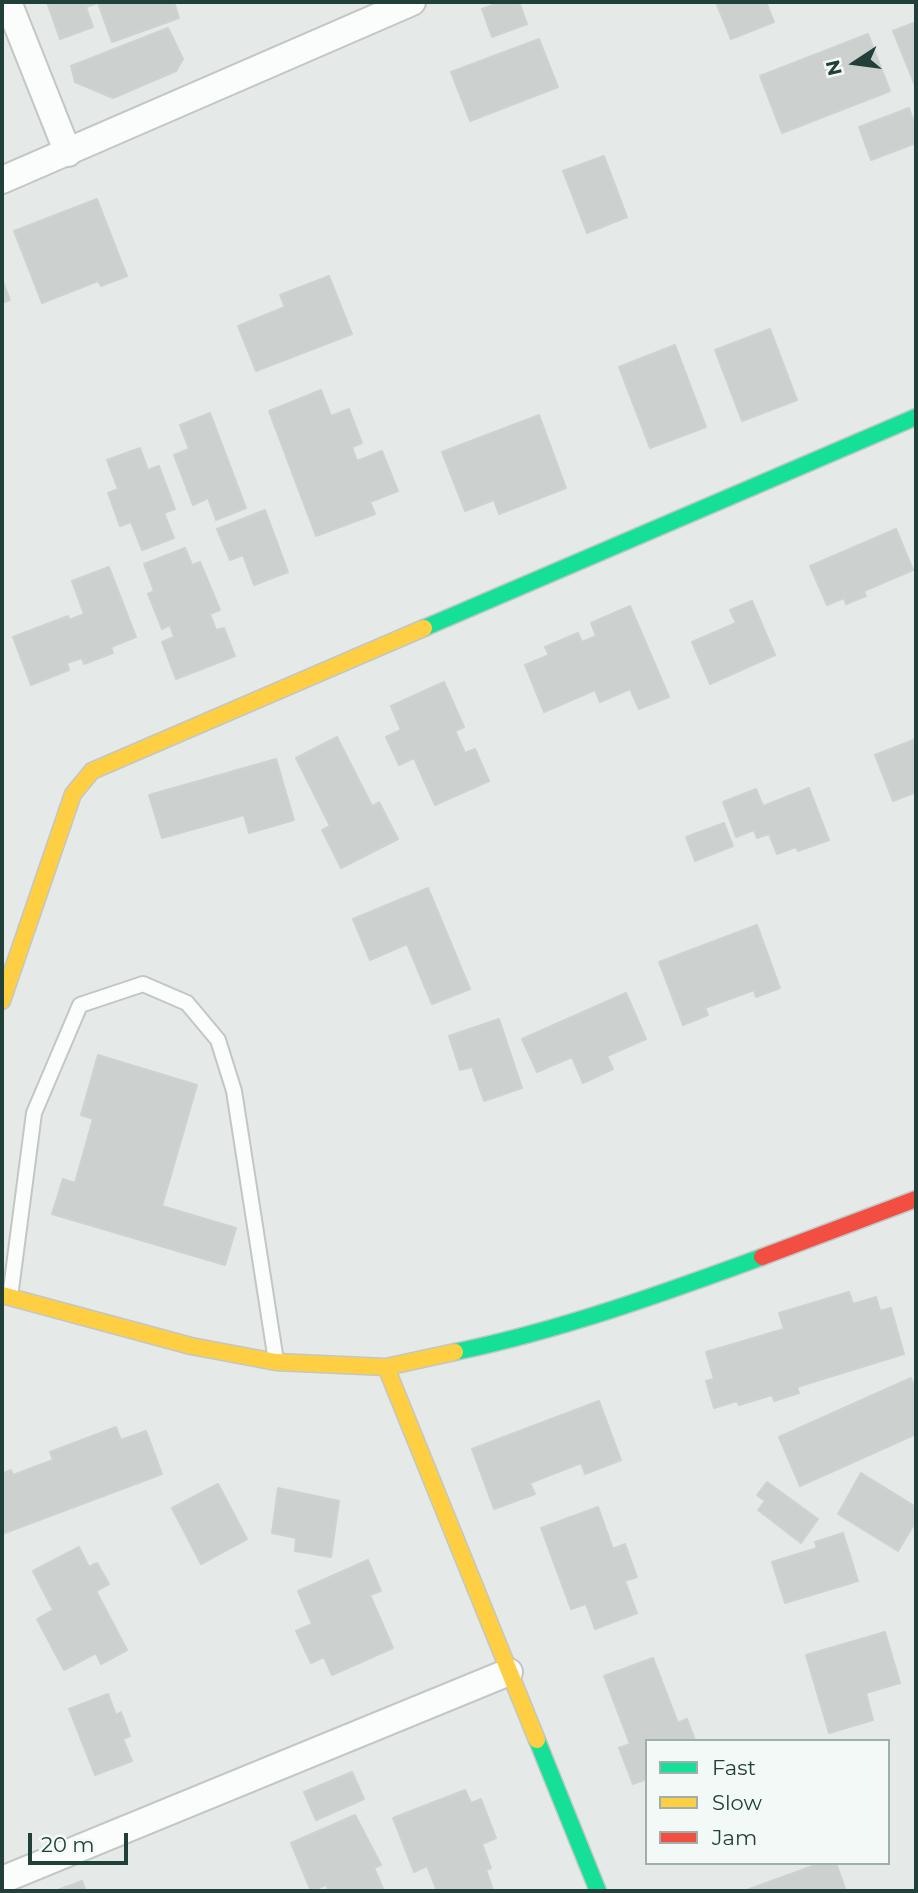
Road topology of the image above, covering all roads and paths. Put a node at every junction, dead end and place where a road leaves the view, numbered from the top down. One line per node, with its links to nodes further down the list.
1 (8, 2): 3 (street)
2 (412, 2): 3 (street)
3 (68, 153): 4 (street)
4 (2, 180)
5 (916, 418): 6 (street)
6 (2, 1001)
7 (916, 1199): 10 (street)
8 (6, 1297): 9 (street); 9 (lane)
9 (276, 1362): 10 (street)
10 (386, 1367): 11 (street)
11 (509, 1672): 12 (street); 13 (street)
12 (2, 1880)
13 (598, 1891)

